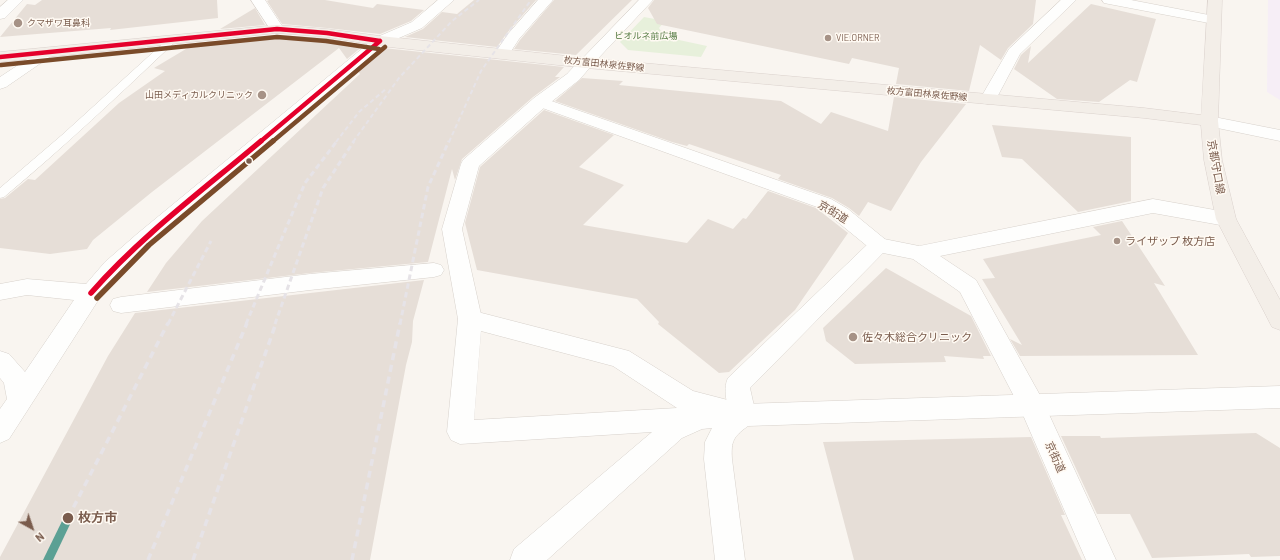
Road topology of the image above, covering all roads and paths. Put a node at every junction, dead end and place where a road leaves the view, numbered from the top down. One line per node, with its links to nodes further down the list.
1 (16, 0): 9 (street)
2 (447, 0): 13 (street)
3 (546, 0): 15 (street)
4 (646, 0): 17 (street)
5 (1069, 0): 19 (street)
6 (1109, 0): 10 (street)
7 (1214, 0): 10 (main road, 京都守口線)
8 (261, 1): 11 (street)
9 (0, 15)
10 (1214, 20): 21 (main road, 京都守口線)
11 (277, 29): 12 (main road, 枚方富田林泉佐野線); 13 (main road, 枚方富田林泉佐野線)
12 (173, 39): 14 (main road, 枚方富田林泉佐野線); 23 (lane)
13 (380, 41): 15 (main road, 枚方富田林泉佐野線); 29 (street)
14 (46, 53): 16 (main road, 枚方富田林泉佐野線); 18 (street)
15 (503, 53): 17 (main road, 枚方富田林泉佐野線)
16 (0, 57)
17 (586, 63): 19 (main road, 枚方富田林泉佐野線); 20 (street)
18 (0, 84)
19 (988, 99): 21 (main road, 枚方富田林泉佐野線)
20 (540, 102): 25 (street, 京街道); 31 (street)
21 (1209, 121): 22 (street); 24 (main road, 京都守口線)
22 (1280, 136)
23 (0, 194)
24 (1226, 219): 26 (street); 32 (main road, 京都守口線)
25 (879, 245): 26 (street, 京街道); 37 (street)
26 (918, 254): 36 (street, 京街道)
27 (434, 270): 30 (street)
28 (0, 292): 29 (street)
29 (91, 293): 35 (street)
30 (121, 305)
31 (470, 319): 37 (street); 37 (street)
32 (1280, 321)
33 (0, 361): 35 (street)
34 (1280, 397): 36 (street)
35 (20, 401): 38 (street)
36 (1032, 405): 37 (street); 41 (street, 京街道)
37 (743, 415): 39 (street); 40 (street)
38 (0, 431)
39 (525, 560)
40 (730, 560)
41 (1101, 560)

